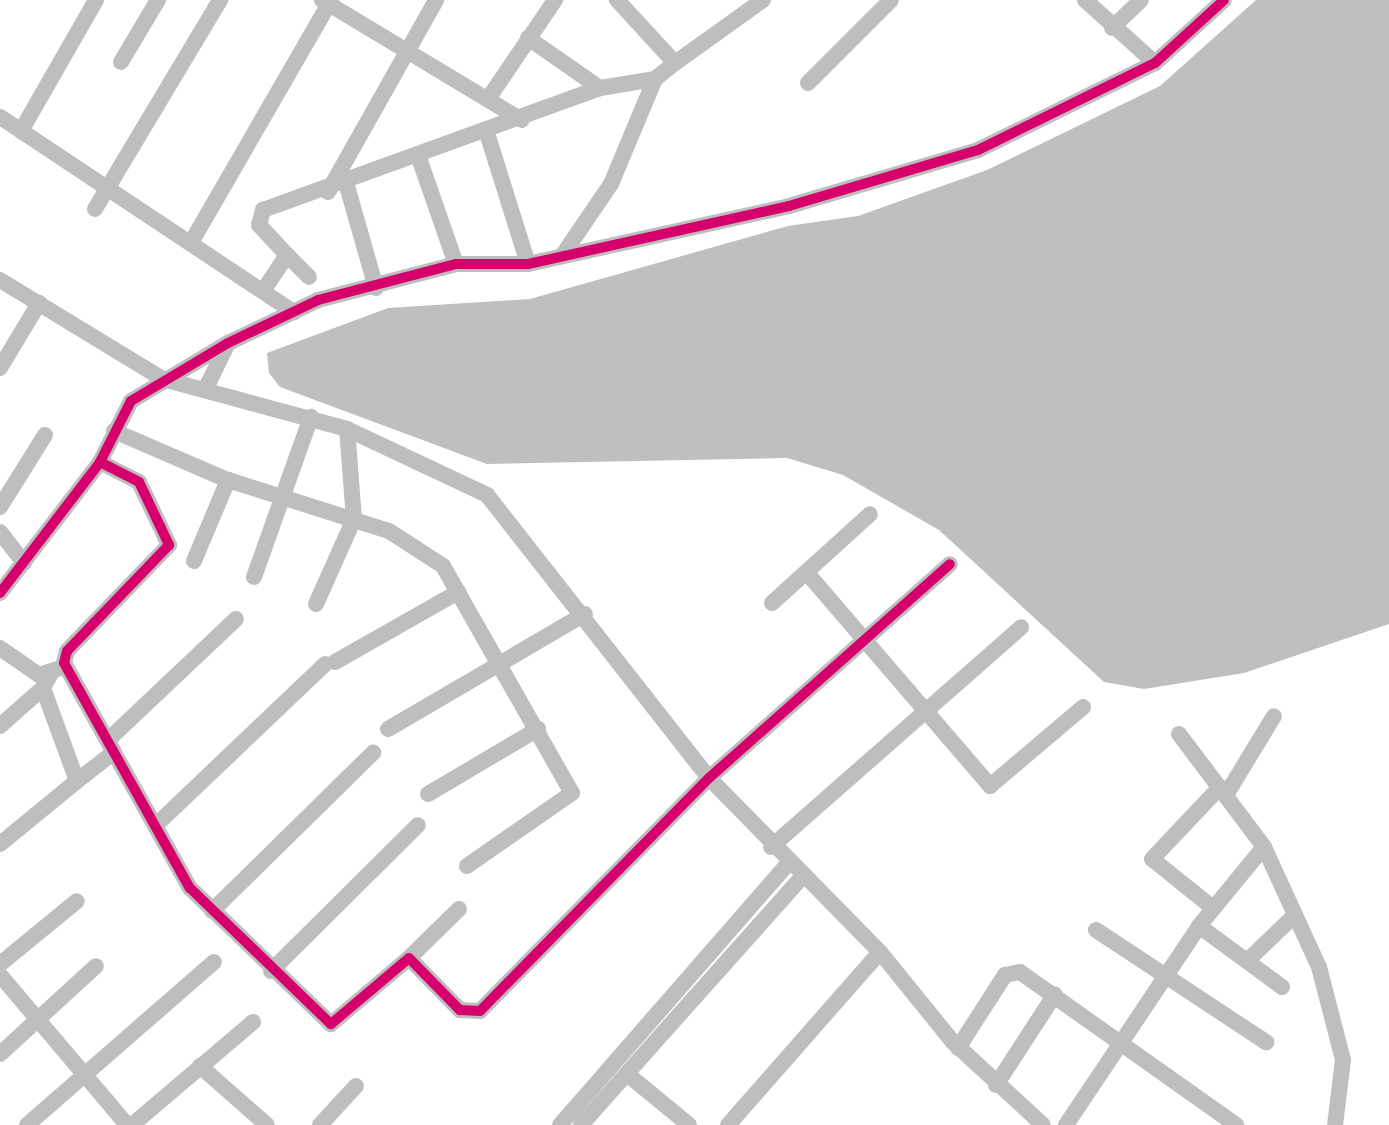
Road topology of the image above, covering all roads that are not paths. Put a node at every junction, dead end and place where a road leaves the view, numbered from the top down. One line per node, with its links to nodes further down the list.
1 (96, 0): 25 (street)
2 (158, 0): 16 (street)
3 (220, 0): 28 (street)
4 (436, 0): 15 (street)
5 (555, 0): 14 (street)
6 (617, 0): 17 (street)
7 (763, 0): 17 (street)
8 (891, 0): 20 (street)
9 (1085, 0): 13 (street)
10 (1141, 0): 13 (street)
11 (1224, 0): 18 (street)
12 (327, 1): 15 (street); 32 (street)
13 (1112, 28): 18 (street)
14 (528, 38): 21 (street); 22 (street)
15 (408, 52): 22 (street); 30 (street)
16 (121, 62)
17 (675, 63): 19 (street)
18 (1155, 63): 34 (street)
19 (655, 79): 21 (street); 34 (street)
20 (808, 83)
21 (600, 88): 24 (street)
22 (488, 99): 24 (street)
23 (0, 117): 25 (street)
24 (522, 120): 26 (street)
25 (21, 131): 28 (street)
26 (487, 133): 27 (street); 36 (street)
27 (419, 158): 29 (street); 35 (street)
28 (110, 186): 31 (street); 32 (street)
29 (347, 186): 30 (street); 39 (street)
30 (328, 192): 33 (street)
31 (95, 209)
32 (192, 241): 40 (street)
33 (287, 255): 37 (street); 40 (street)
34 (562, 256): 36 (street)
35 (456, 264): 36 (street); 39 (street)
36 (528, 264)
37 (309, 277)
38 (0, 280): 41 (street)
39 (376, 288): 42 (street)
40 (263, 291): 42 (street)
41 (39, 303): 44 (street); 45 (street)
42 (294, 312): 43 (street)
43 (228, 343): 45 (street); 46 (street)
44 (0, 368)
45 (163, 379): 46 (street); 49 (street)
46 (205, 390): 47 (street)
47 (311, 417): 48 (street); 53 (street)
48 (347, 429): 56 (street); 67 (street)
49 (114, 431): 51 (street); 52 (street)
50 (45, 435): 54 (street)
51 (100, 462): 59 (street); 73 (street)
52 (228, 480): 53 (street); 58 (street)
53 (285, 499): 56 (street); 62 (street)
54 (0, 507)
55 (870, 514): 61 (street)
56 (354, 519): 63 (street); 66 (street)
57 (0, 532): 59 (street)
58 (194, 561)
59 (24, 563): 64 (street)
60 (950, 564): 70 (street)
61 (807, 573): 65 (street); 70 (street)
62 (254, 577)
63 (458, 592): 72 (street); 88 (street)
64 (0, 593)
65 (772, 603)
66 (316, 604)
67 (585, 614): 72 (street); 83 (street)
68 (236, 619): 81 (street)
69 (1021, 627): 75 (street)
70 (864, 639): 75 (street); 83 (street)
71 (0, 648): 73 (street)
72 (500, 662): 78 (street); 79 (street)
73 (53, 675): 77 (street); 81 (street); 84 (street)
74 (1083, 707): 75 (street)
75 (927, 711): 90 (street)
76 (1274, 716): 85 (street)
77 (0, 726)
78 (388, 729)
79 (538, 729): 86 (street); 93 (street)
80 (1179, 734): 85 (street)
81 (111, 746): 84 (street); 88 (street)
82 (373, 753): 98 (street)
83 (709, 778): 90 (street); 103 (street)
84 (77, 781): 89 (street)
85 (1223, 791): 91 (street); 96 (street)
86 (428, 794)
87 (418, 825): 108 (street)
88 (155, 826): 98 (street)
89 (0, 844)
90 (771, 847): 92 (street)
91 (1264, 847): 96 (street); 99 (street)
92 (788, 864): 94 (street); 128 (street)
93 (467, 866)
94 (801, 878): 102 (street); 120 (street)
95 (77, 901): 106 (street)
96 (1213, 908): 100 (street)
97 (459, 909): 103 (street)
98 (212, 911): 108 (street)
99 (1295, 915): 104 (street); 135 (street)
100 (1199, 926): 104 (street); 110 (street)
101 (1096, 930): 110 (street)
102 (880, 952): 117 (street); 131 (street)
103 (409, 958): 108 (street)
104 (1247, 961): 111 (street)
105 (214, 962): 121 (street)
106 (0, 964)
107 (96, 966): 114 (street)
108 (271, 971)
109 (0, 975): 114 (street)
110 (1165, 976): 115 (street); 116 (street)
111 (1282, 987)
112 (1055, 994): 115 (street); 117 (street); 122 (street)
113 (253, 1022): 119 (street)
114 (35, 1024): 118 (street); 121 (street)
115 (1121, 1040): 133 (street); 134 (street)
116 (1266, 1042)
117 (958, 1048): 122 (street)
118 (0, 1054)
119 (200, 1066): 125 (street); 126 (street)
120 (627, 1074): 129 (street); 130 (street)
121 (84, 1078): 124 (street); 125 (street)
122 (996, 1085): 132 (street)
123 (356, 1086): 127 (street)
124 (27, 1125)
125 (130, 1125)
126 (267, 1125)
127 (320, 1125)
128 (560, 1125)
129 (581, 1125)
130 (689, 1125)
131 (728, 1125)
132 (1043, 1125)
133 (1066, 1125)
134 (1236, 1125)
135 (1335, 1125)

